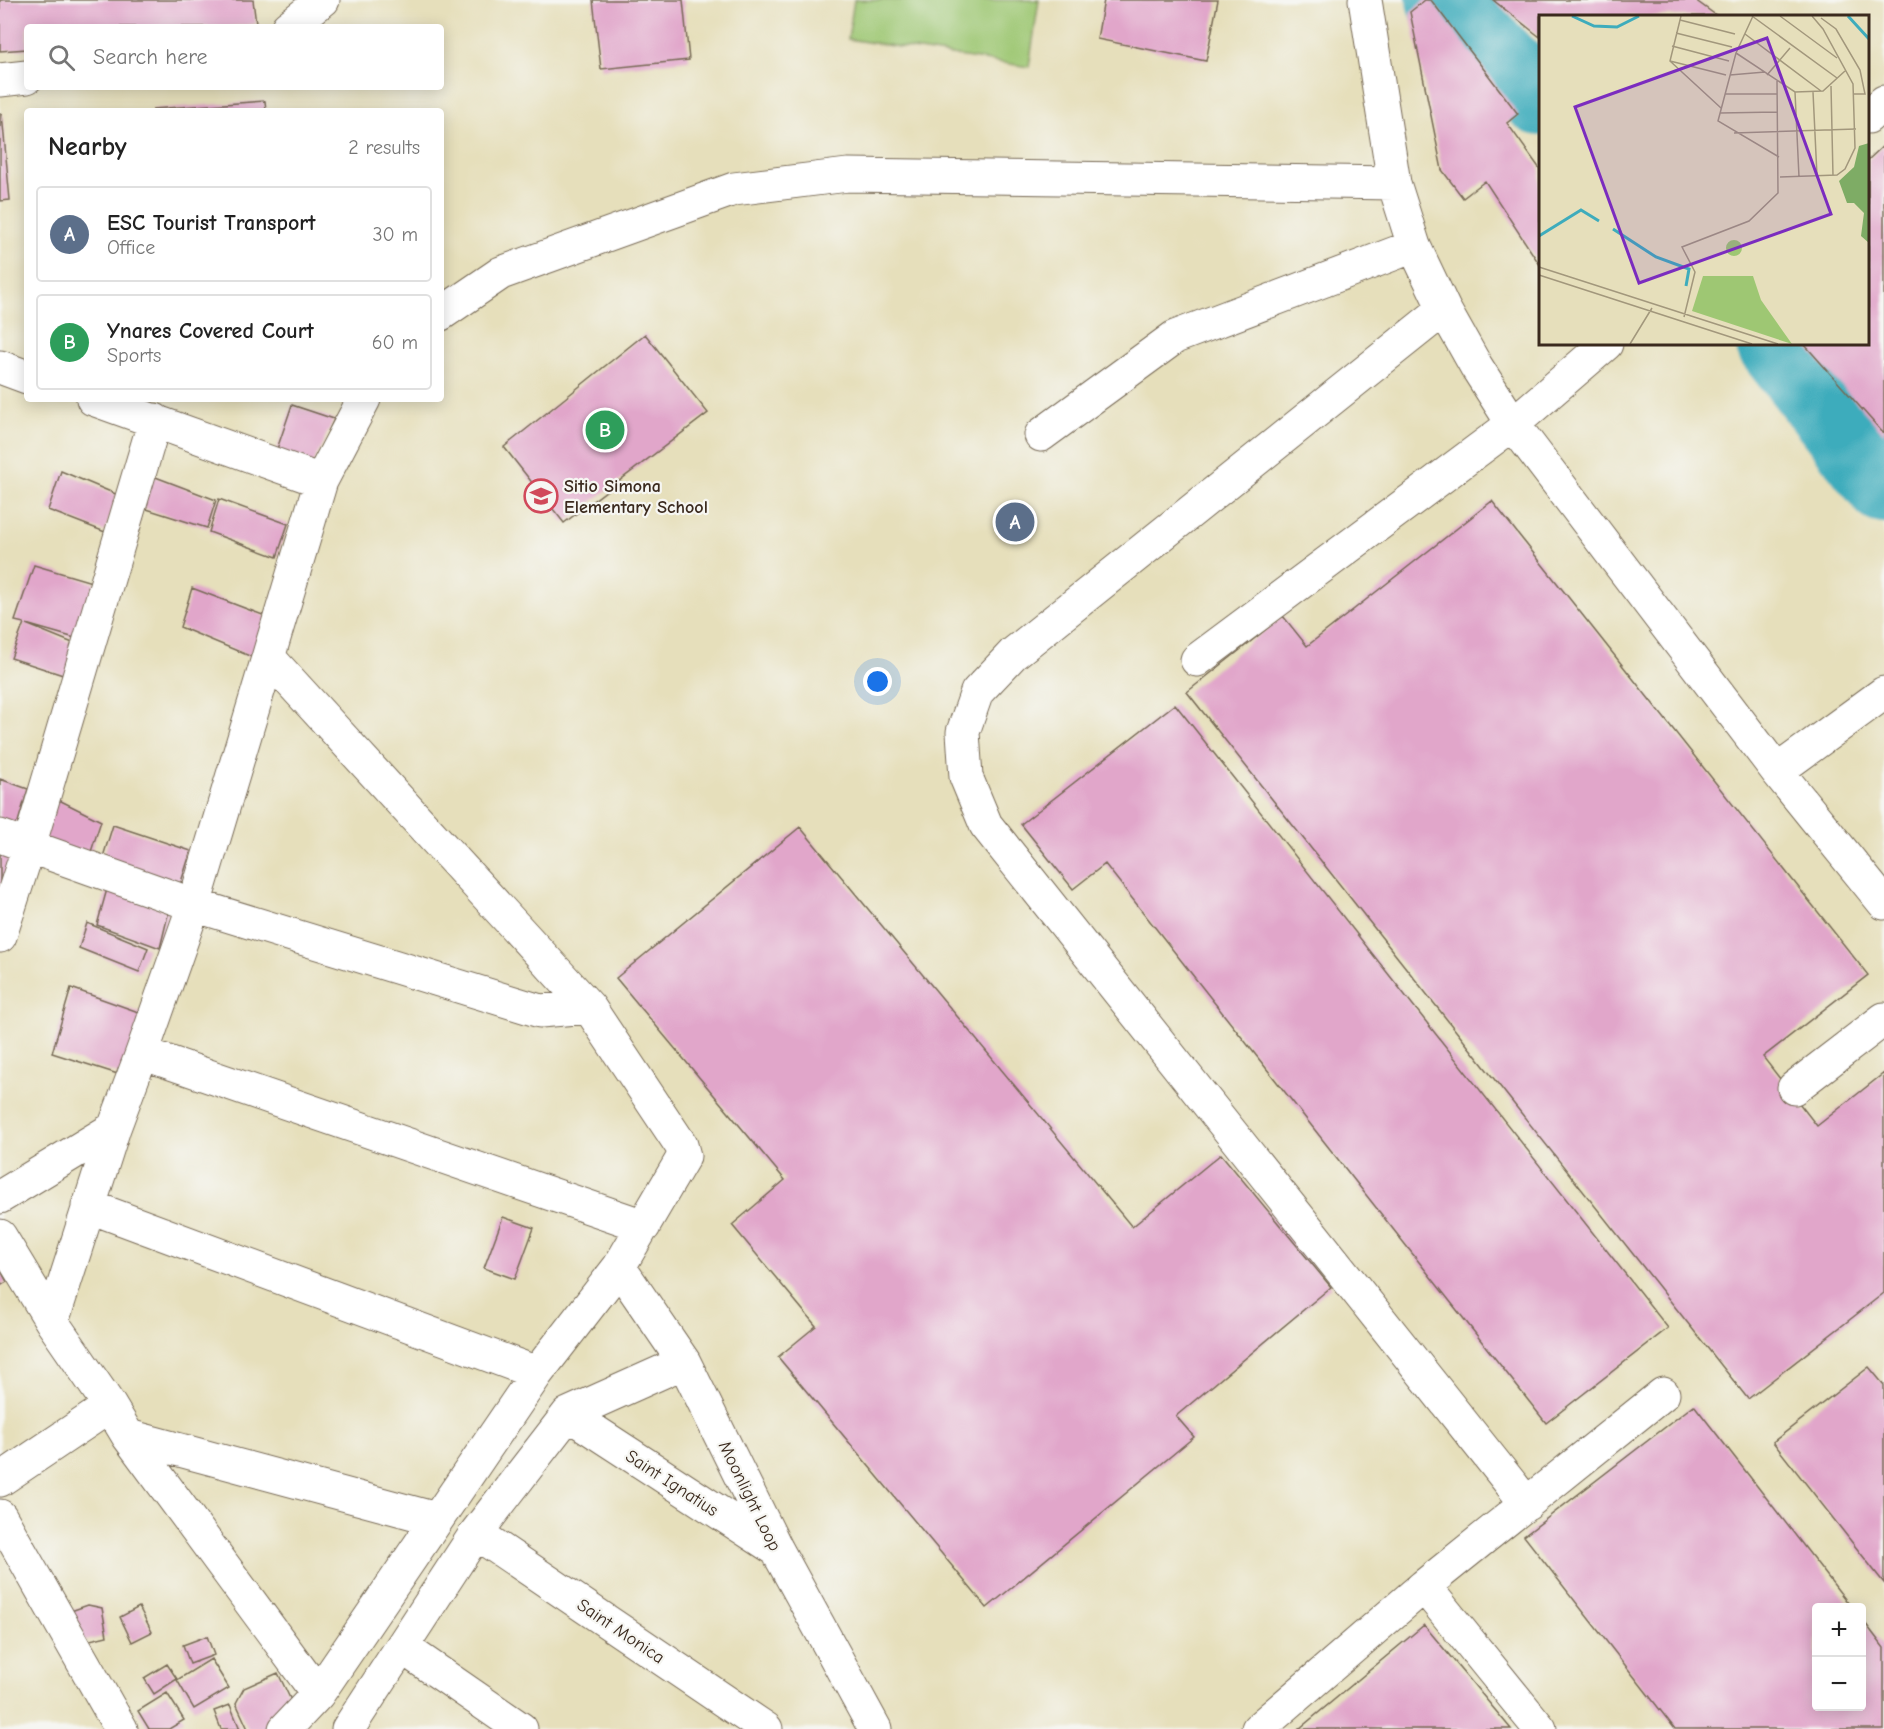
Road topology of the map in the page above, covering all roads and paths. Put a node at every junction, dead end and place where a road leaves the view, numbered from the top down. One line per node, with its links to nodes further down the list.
1 (323, 0): 3 (street)
2 (1365, 0): 8 (street)
3 (292, 24)
4 (24, 77): 5 (street)
5 (0, 80)
6 (1884, 102): 7 (street)
7 (1869, 116)
8 (1394, 183): 9 (street); 11 (street)
9 (1414, 246): 10 (street); 19 (street)
10 (1444, 309): 18 (street); 47 (street)
11 (444, 312)
12 (1605, 345): 18 (street)
13 (0, 367): 14 (street)
14 (24, 376)
15 (102, 402): 17 (street)
16 (362, 402): 20 (street)
17 (155, 420): 20 (street); 25 (street)
18 (1513, 424): 22 (street); 24 (street)
19 (1041, 435)
20 (321, 482): 21 (street)
21 (269, 658): 27 (street); 29 (street)
22 (1197, 660)
23 (1884, 693): 24 (street)
24 (1777, 771): 26 (street)
25 (15, 841): 27 (street); 28 (street)
26 (1884, 903)
27 (194, 905): 29 (street); 31 (street)
28 (0, 936)
29 (588, 1007): 36 (street)
30 (1884, 1019): 32 (street)
31 (142, 1053): 33 (street); 36 (street)
32 (1794, 1088)
33 (114, 1128): 34 (street); 35 (street)
34 (0, 1197)
35 (88, 1206): 39 (street); 41 (street)
36 (644, 1226): 38 (street)
37 (0, 1236): 39 (street)
38 (619, 1267): 40 (street, Moonlight Loop); 41 (street)
39 (52, 1322): 43 (street)
40 (684, 1362): 44 (street); 51 (street, Moonlight Loop)
41 (537, 1373): 49 (street)
42 (1663, 1394): 47 (street)
43 (111, 1406): 45 (street); 46 (street)
44 (568, 1414): 50 (street); 51 (street, Saint Ignatius)
45 (128, 1436): 49 (street); 54 (street)
46 (0, 1480)
47 (1527, 1504): 52 (street)
48 (0, 1515): 55 (street)
49 (436, 1519): 54 (street)
50 (476, 1533): 53 (street); 59 (street, Saint Monica)
51 (777, 1550): 60 (street, Moonlight Loop)
52 (1424, 1586): 61 (street); 62 (street)
53 (402, 1647): 57 (street); 58 (street)
54 (318, 1694): 56 (street)
55 (121, 1729)
56 (285, 1729)
57 (348, 1729)
58 (521, 1729)
59 (766, 1729)
60 (875, 1729)
61 (1258, 1729)
62 (1540, 1729)

